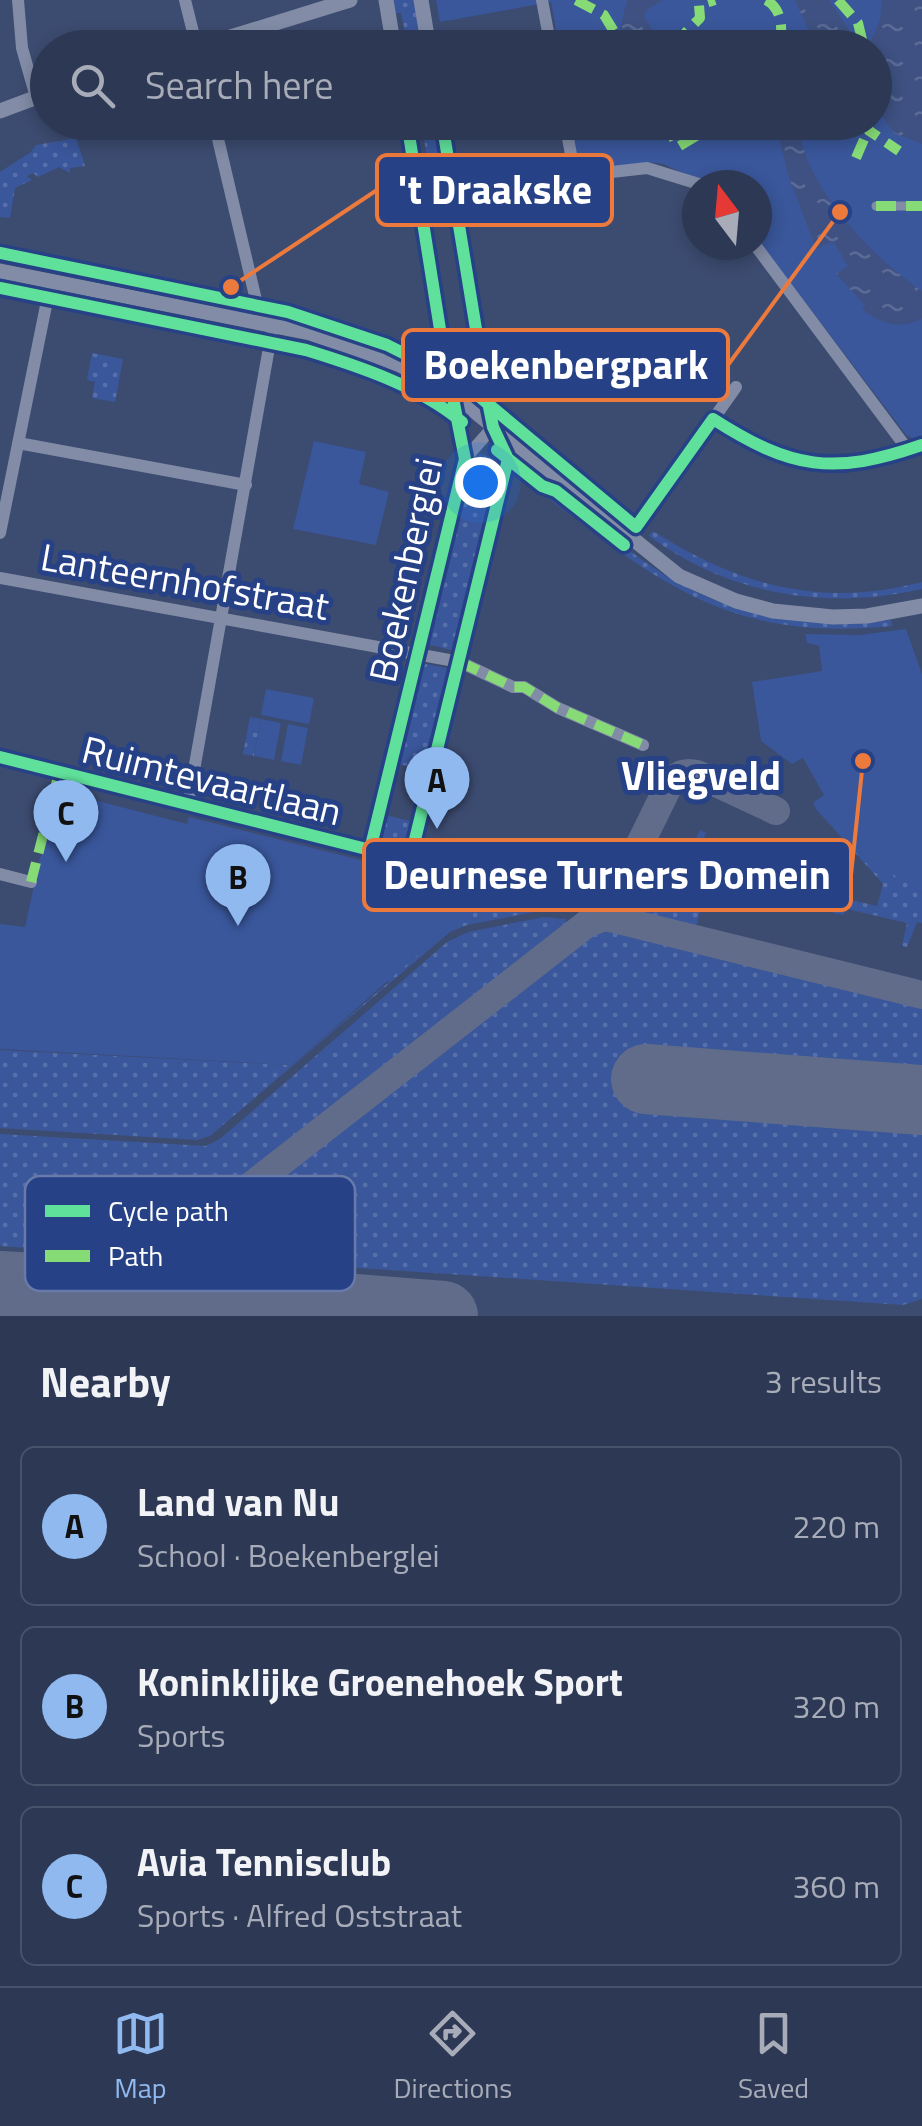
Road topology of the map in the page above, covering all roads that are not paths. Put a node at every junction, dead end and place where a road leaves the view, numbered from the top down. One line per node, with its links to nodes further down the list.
1 (18, 0): 12 (street)
2 (186, 0): 7 (street)
3 (350, 0): 8 (street)
4 (386, 0): 9 (street)
5 (421, 0): 10 (street)
6 (542, 0): 11 (street)
7 (192, 30)
8 (252, 30)
9 (391, 30)
10 (426, 30)
11 (548, 30)
12 (30, 67)
13 (30, 100): 14 (street)
14 (0, 111)
15 (218, 140): 27 (street)
16 (410, 140): 26 (street, Boekenberglei)
17 (445, 140): 24 (street, Boekenberglei)
18 (568, 140): 19 (street)
19 (682, 179)
20 (876, 206): 21 (street)
21 (922, 206)
22 (765, 260): 35 (street)
23 (0, 271): 25 (street)
24 (468, 279): 26 (street); 32 (street, Boekenberglei)
25 (51, 281): 27 (street); 33 (street)
26 (433, 281): 30 (street, Boekenberglei)
27 (252, 321): 28 (street)
28 (272, 325): 30 (street); 37 (street)
29 (736, 386): 31 (street)
30 (452, 394): 32 (street); 36 (street, Boekenberglei)
31 (713, 419): 35 (street); 39 (street)
32 (493, 427): 36 (street, Boekenberglei); 39 (street); 45 (street, Boekenberglei)
33 (18, 443): 37 (street); 38 (street)
34 (922, 445): 35 (street)
35 (908, 450)
36 (465, 460): 44 (street, Boekenberglei)
37 (246, 485): 43 (street)
38 (0, 532)
39 (630, 537): 41 (street); 42 (street)
40 (0, 578): 43 (street, Lanteernhofstraat)
41 (922, 596)
42 (922, 606)
43 (221, 618): 44 (street, Lanteernhofstraat); 48 (street)
44 (419, 653): 45 (street, Lanteernhofstraat); 49 (street, Boekenberglei)
45 (460, 662): 46 (street, Lanteernhofstraat); 50 (street, Boekenberglei)
46 (643, 745)
47 (0, 757): 48 (street, Ruimtevaartlaan)
48 (188, 804): 49 (street, Ruimtevaartlaan)
49 (370, 850): 50 (street, Ruimtevaartlaan)
50 (410, 860)
51 (0, 874): 52 (street)
52 (31, 882)

